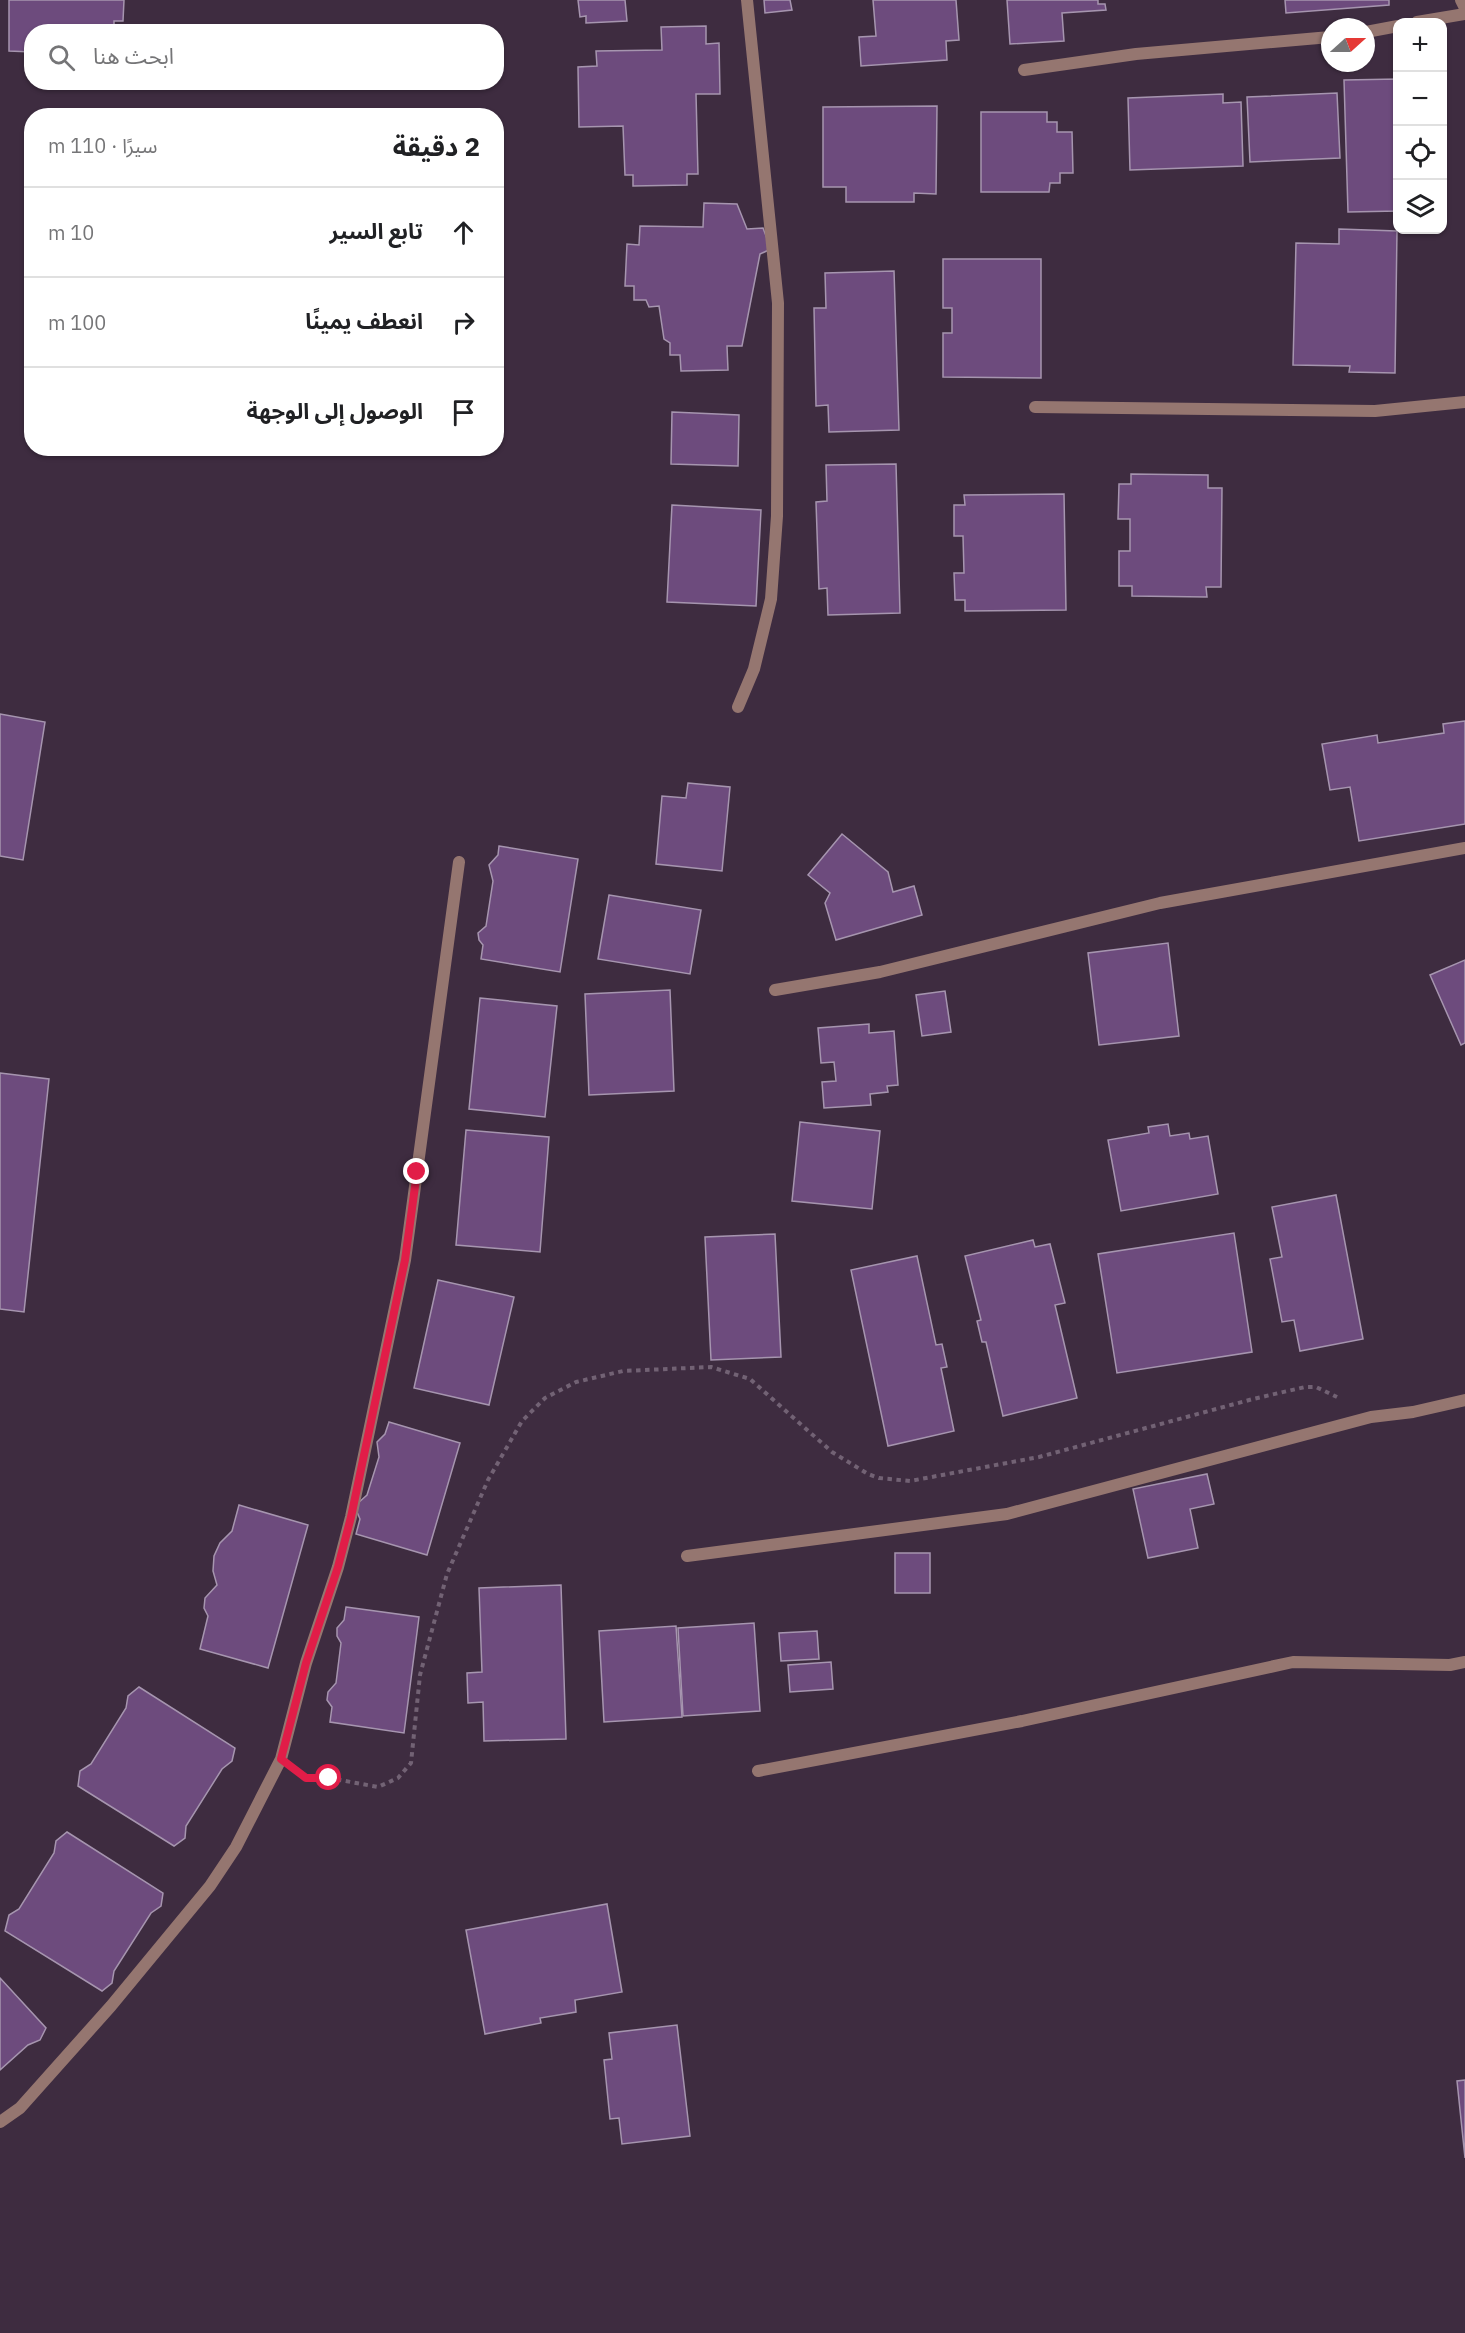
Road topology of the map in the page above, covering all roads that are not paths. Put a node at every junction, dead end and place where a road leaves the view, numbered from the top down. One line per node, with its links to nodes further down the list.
1 (747, 0): 12 (street)
2 (1461, 0): 3 (street)
3 (1465, 8)
4 (1465, 14): 5 (street)
5 (1441, 18)
6 (1393, 27): 7 (street)
7 (1375, 30)
8 (1321, 38): 9 (street)
9 (1024, 70)
10 (1465, 402): 11 (street)
11 (1035, 407)
12 (738, 707)
13 (1465, 848): 15 (street)
14 (459, 862): 20 (street)
15 (775, 990)
16 (1465, 1400): 17 (street)
17 (687, 1556)
18 (1465, 1662): 19 (street)
19 (758, 1772)
20 (0, 2122)

